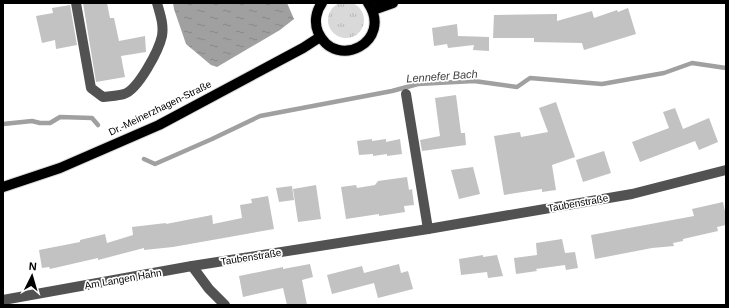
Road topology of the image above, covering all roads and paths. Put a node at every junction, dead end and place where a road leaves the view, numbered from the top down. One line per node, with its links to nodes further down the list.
1 (76, 3): 2 (street)
2 (157, 3)
3 (322, 3): 6 (main road)
4 (394, 3): 5 (main road)
5 (370, 6): 6 (main road)
6 (320, 38): 9 (main road, Dr.-Meinerzhagen-Straße)
7 (406, 94): 10 (street)
8 (726, 170): 10 (street, Taubenstraße)
9 (3, 187)
10 (428, 229): 11 (street, Taubenstraße)
11 (192, 266): 12 (street, Am Langen Hahn); 13 (street)
12 (3, 300)
13 (225, 305)

